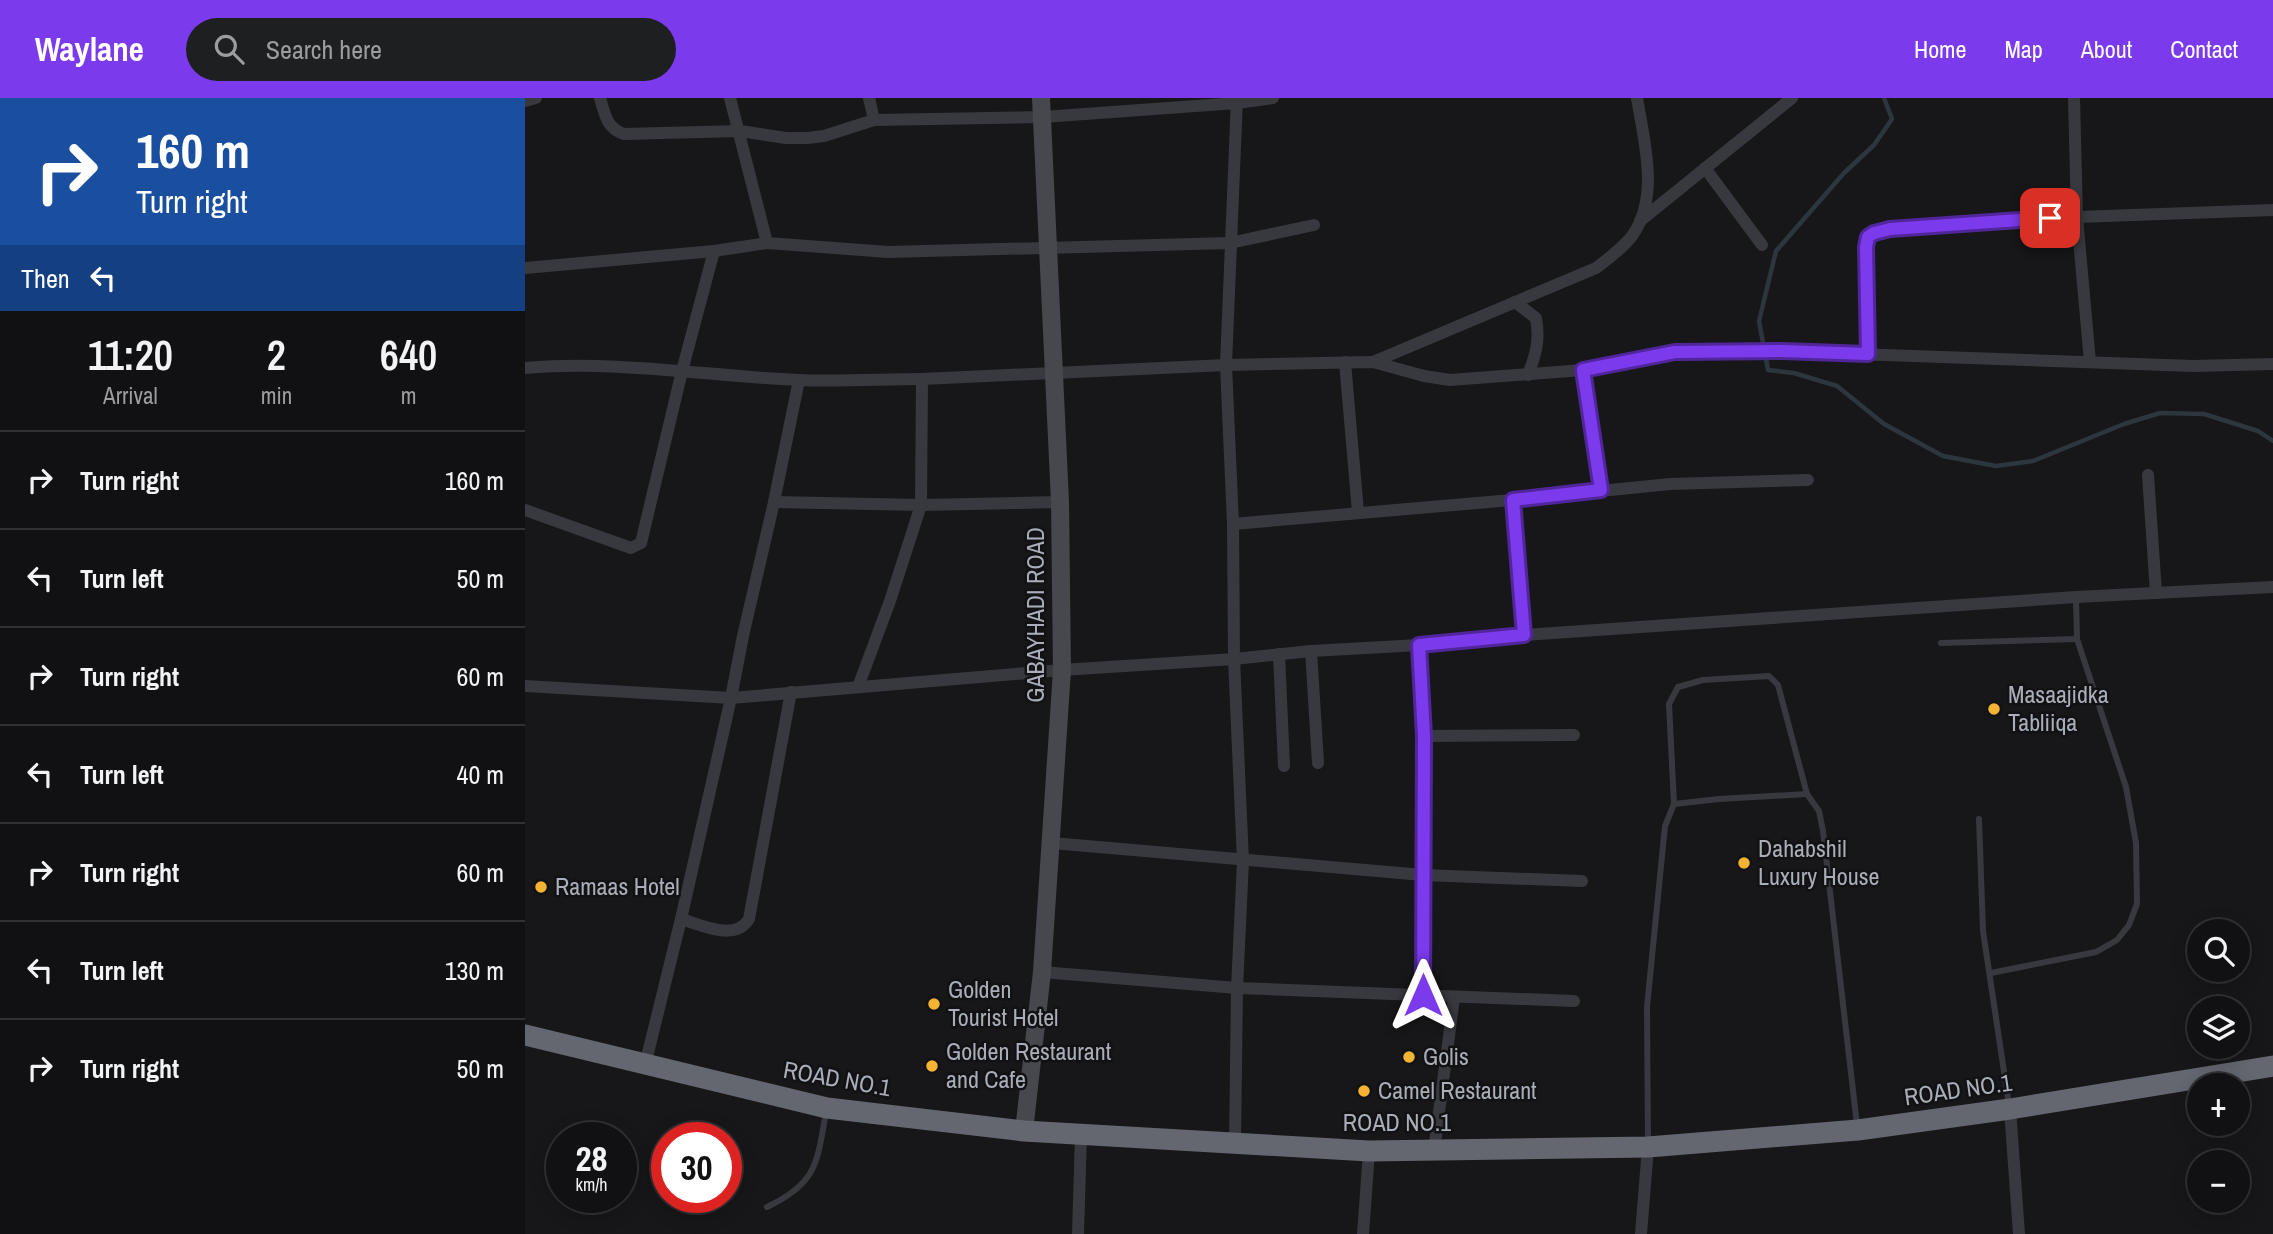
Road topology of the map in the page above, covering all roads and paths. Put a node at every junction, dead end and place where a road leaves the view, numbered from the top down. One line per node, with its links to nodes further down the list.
1 (536, 98): 11 (street)
2 (600, 98): 14 (street)
3 (730, 98): 14 (street)
4 (869, 98): 13 (street)
5 (1041, 98): 12 (street, GABAYHADI ROAD)
6 (1273, 98): 10 (street)
7 (1637, 98): 18 (street)
8 (1792, 98): 15 (street)
9 (2074, 98): 17 (street)
10 (1237, 100): 12 (street); 21 (street)
11 (525, 101)
12 (1042, 117): 13 (street); 23 (street, GABAYHADI ROAD)
13 (874, 120): 14 (street)
14 (740, 131): 20 (street)
15 (1705, 168): 18 (street); 22 (street)
16 (2273, 210): 17 (street)
17 (2077, 217): 27 (street); 30 (street)
18 (1640, 221): 26 (street)
19 (1314, 225): 21 (street)
20 (767, 243): 23 (street); 24 (street)
21 (1230, 243): 23 (street); 32 (street)
22 (1762, 245)
23 (1049, 248): 36 (street, GABAYHADI ROAD)
24 (714, 251): 25 (street); 35 (street)
25 (525, 268)
26 (1515, 302): 29 (street); 37 (street)
27 (1868, 354): 30 (street); 34 (street)
28 (1345, 362): 29 (street); 32 (street); 48 (street)
29 (1373, 362): 37 (street)
30 (2090, 362): 31 (street)
31 (2273, 364)
32 (1226, 365): 36 (street); 49 (street)
33 (525, 368): 35 (street)
34 (1583, 370): 37 (street); 42 (street)
35 (683, 371): 39 (street); 47 (street)
36 (1053, 374): 38 (street); 45 (street, GABAYHADI ROAD)
37 (1528, 375)
38 (922, 379): 39 (street); 46 (street)
39 (799, 380): 44 (street)
40 (2148, 475): 51 (street)
41 (1808, 480): 42 (street)
42 (1601, 490): 43 (street)
43 (1513, 500): 48 (street); 53 (street)
44 (774, 502): 46 (street); 64 (street)
45 (1060, 502): 46 (street); 60 (street, GABAYHADI ROAD)
46 (921, 505): 62 (street)
47 (525, 510)
48 (1358, 512): 49 (street)
49 (1233, 524): 59 (street)
50 (2273, 587): 51 (street)
51 (2156, 593): 52 (street)
52 (2076, 597): 53 (street); 54 (lane)
53 (1524, 635): 56 (street)
54 (2077, 639): 55 (lane); 78 (lane)
55 (1941, 643)
56 (1419, 645): 57 (street); 66 (street)
57 (1311, 651): 58 (street); 67 (street)
58 (1279, 654): 59 (street); 68 (street)
59 (1234, 659): 60 (street); 73 (street)
60 (1062, 670): 62 (street); 72 (street, GABAYHADI ROAD)
61 (525, 686): 64 (street)
62 (858, 687): 63 (street)
63 (791, 692): 64 (street); 76 (street)
64 (731, 698): 76 (street)
65 (1574, 735): 66 (street)
66 (1424, 736): 74 (street)
67 (1318, 763)
68 (1284, 766)
69 (1807, 794): 70 (lane); 70 (lane); 88 (lane)
70 (1674, 804): 92 (lane)
71 (1979, 819): 78 (lane)
72 (1052, 843): 73 (street); 77 (street, GABAYHADI ROAD)
73 (1243, 861): 74 (street); 79 (street)
74 (1423, 875): 75 (street); 80 (street)
75 (1582, 881)
76 (681, 919): 84 (street)
77 (1042, 972): 79 (street); 89 (street, GABAYHADI ROAD)
78 (1991, 973): 87 (lane)
79 (1237, 988): 80 (street); 91 (street)
80 (1423, 995): 81 (street)
81 (1454, 998): 82 (street); 93 (street)
82 (1574, 1001)
83 (525, 1035): 84 (highway, ROAD NO.1)
84 (645, 1065): 86 (highway, ROAD NO.1)
85 (2273, 1066): 87 (highway, ROAD NO.1)
86 (827, 1108): 89 (highway, ROAD NO.1); 95 (lane)
87 (2010, 1110): 88 (highway, ROAD NO.1); 99 (street)
88 (1858, 1130): 92 (highway, ROAD NO.1)
89 (1024, 1131): 90 (highway, ROAD NO.1)
90 (1081, 1134): 91 (highway, ROAD NO.1); 96 (street)
91 (1235, 1144): 94 (highway, ROAD NO.1)
92 (1648, 1147): 93 (highway, ROAD NO.1); 98 (street)
93 (1434, 1150): 94 (highway, ROAD NO.1)
94 (1369, 1151): 97 (street)
95 (767, 1207)
96 (1078, 1234)
97 (1363, 1234)
98 (1641, 1234)
99 (2019, 1234)

